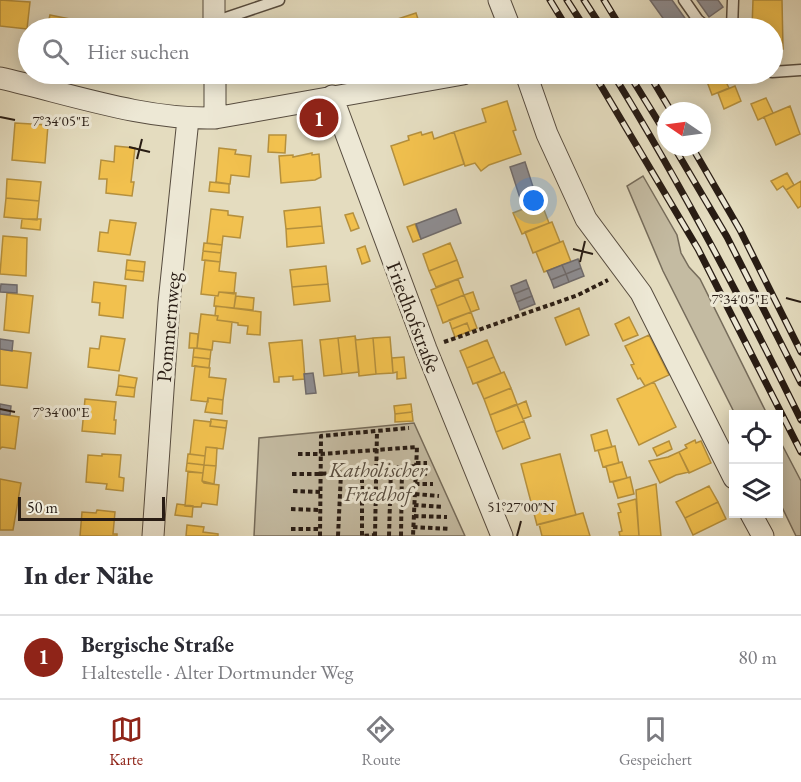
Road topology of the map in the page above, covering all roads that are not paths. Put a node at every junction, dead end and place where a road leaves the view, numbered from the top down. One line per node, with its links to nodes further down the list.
1 (214, 0): 6 (street)
2 (279, 0): 7 (lane)
3 (499, 0): 8 (street)
4 (684, 0): 9 (lane)
5 (733, 0): 10 (lane)
6 (214, 18)
7 (232, 18)
8 (506, 18)
9 (697, 18)
10 (732, 18)
11 (801, 70): 12 (lane)
12 (783, 71)
13 (0, 78): 14 (street)
14 (18, 82)
15 (25, 84): 20 (street)
16 (215, 84): 21 (street)
17 (403, 84): 19 (street)
18 (530, 84): 22 (street)
19 (332, 96): 21 (street); 25 (street, Friedhofstraße)
20 (188, 118): 21 (street); 24 (street, Pommernweg)
21 (215, 118)
22 (729, 468)
23 (754, 518): 26 (street)
24 (153, 536)
25 (502, 536)
26 (763, 536)

